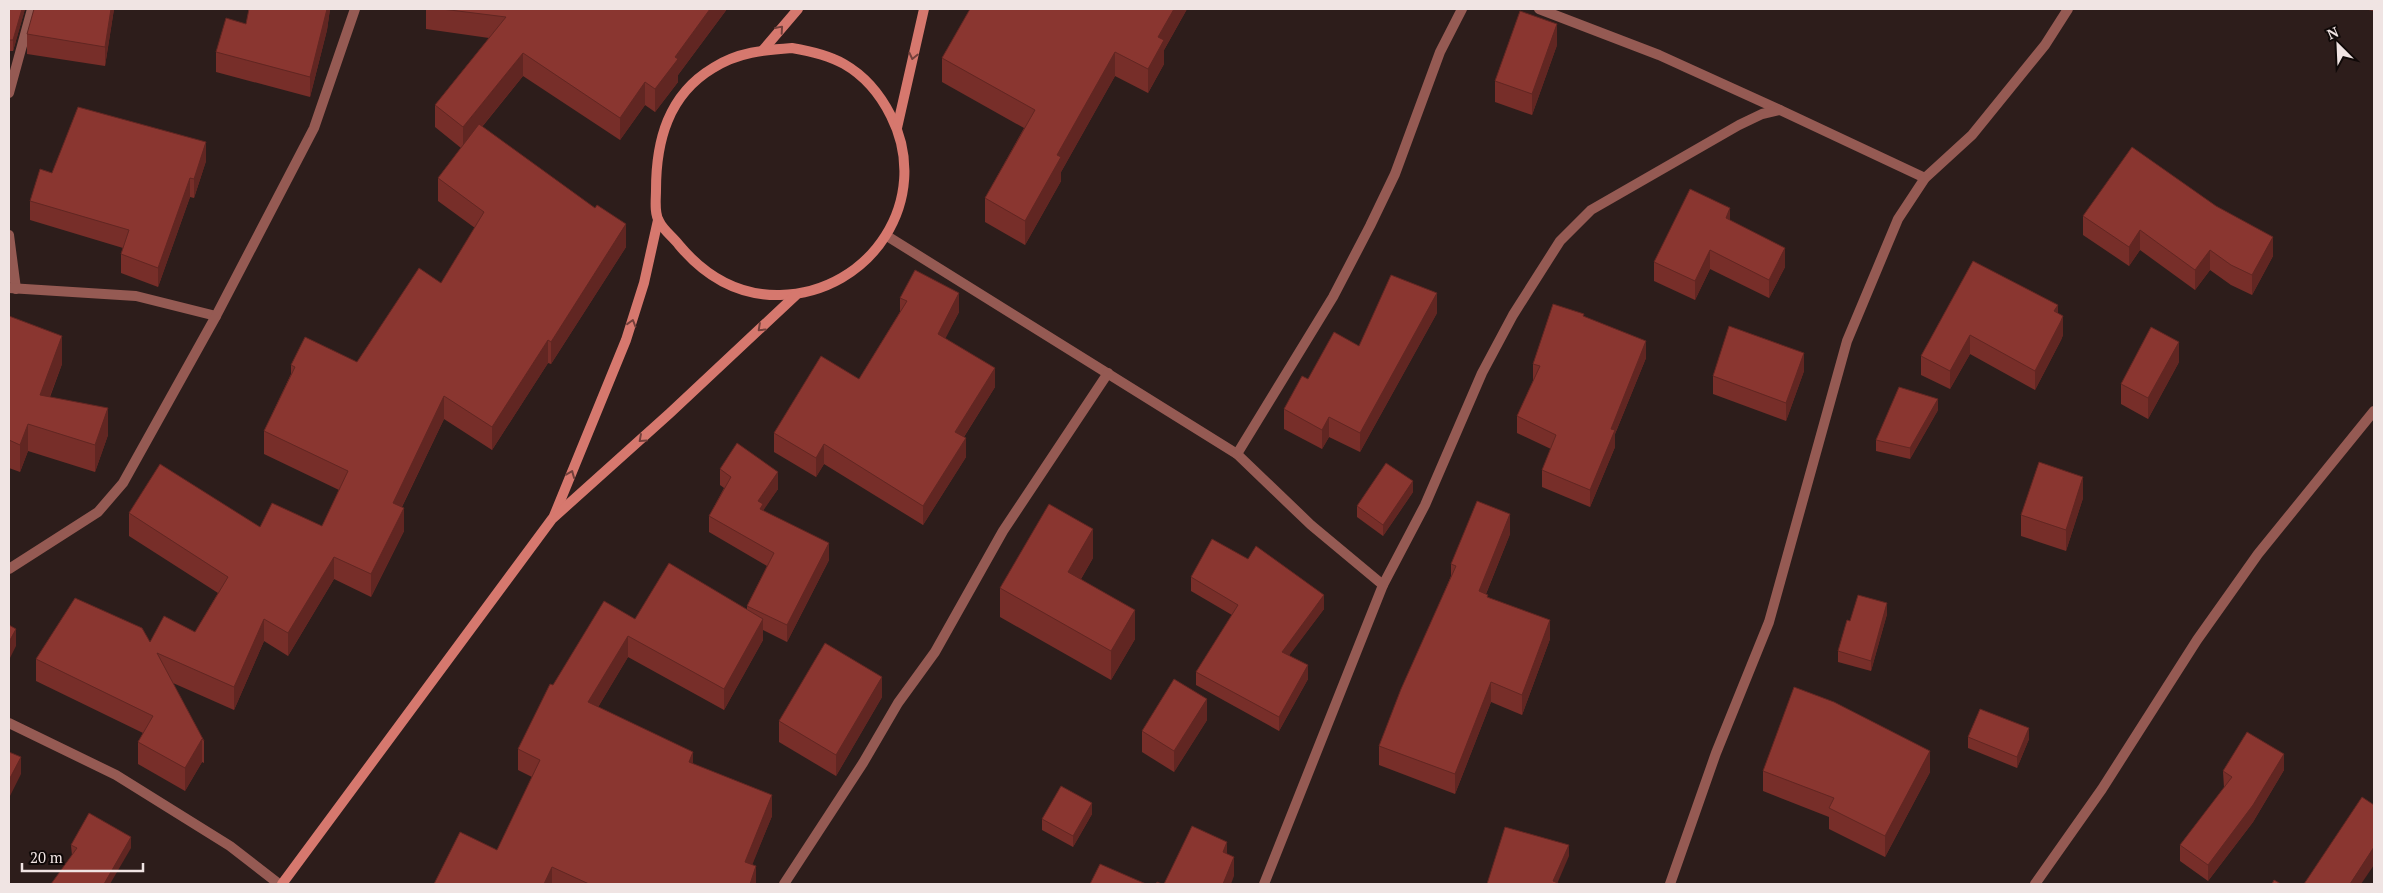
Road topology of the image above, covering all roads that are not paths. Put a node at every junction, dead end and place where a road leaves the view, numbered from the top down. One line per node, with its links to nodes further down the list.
1 (32, 9): 9 (street)
2 (355, 9): 18 (street)
3 (798, 9): 8 (main road, one-way to 3)
4 (924, 9): 11 (main road, one-way to 11)
5 (1462, 9): 21 (street)
6 (1539, 9): 10 (street)
7 (2068, 9): 12 (street)
8 (763, 50): 11 (main road); 13 (main road)
9 (9, 92)
10 (1780, 110): 12 (street); 24 (street)
11 (897, 128): 15 (main road)
12 (1925, 178): 29 (street)
13 (658, 220): 17 (main road); 22 (main road, one-way to 13)
14 (9, 236): 16 (street)
15 (886, 236): 17 (main road); 19 (street)
16 (12, 289): 18 (street)
17 (796, 295): 22 (main road, one-way to 22)
18 (216, 316): 23 (street)
19 (1108, 373): 21 (street); 27 (street)
20 (2374, 411): 30 (street)
21 (1237, 454): 24 (street)
22 (552, 519): 26 (main road)
23 (9, 569)
24 (1383, 585): 28 (street)
25 (9, 723): 26 (street)
26 (280, 884)
27 (784, 884)
28 (1264, 884)
29 (1670, 884)
30 (2034, 884)

